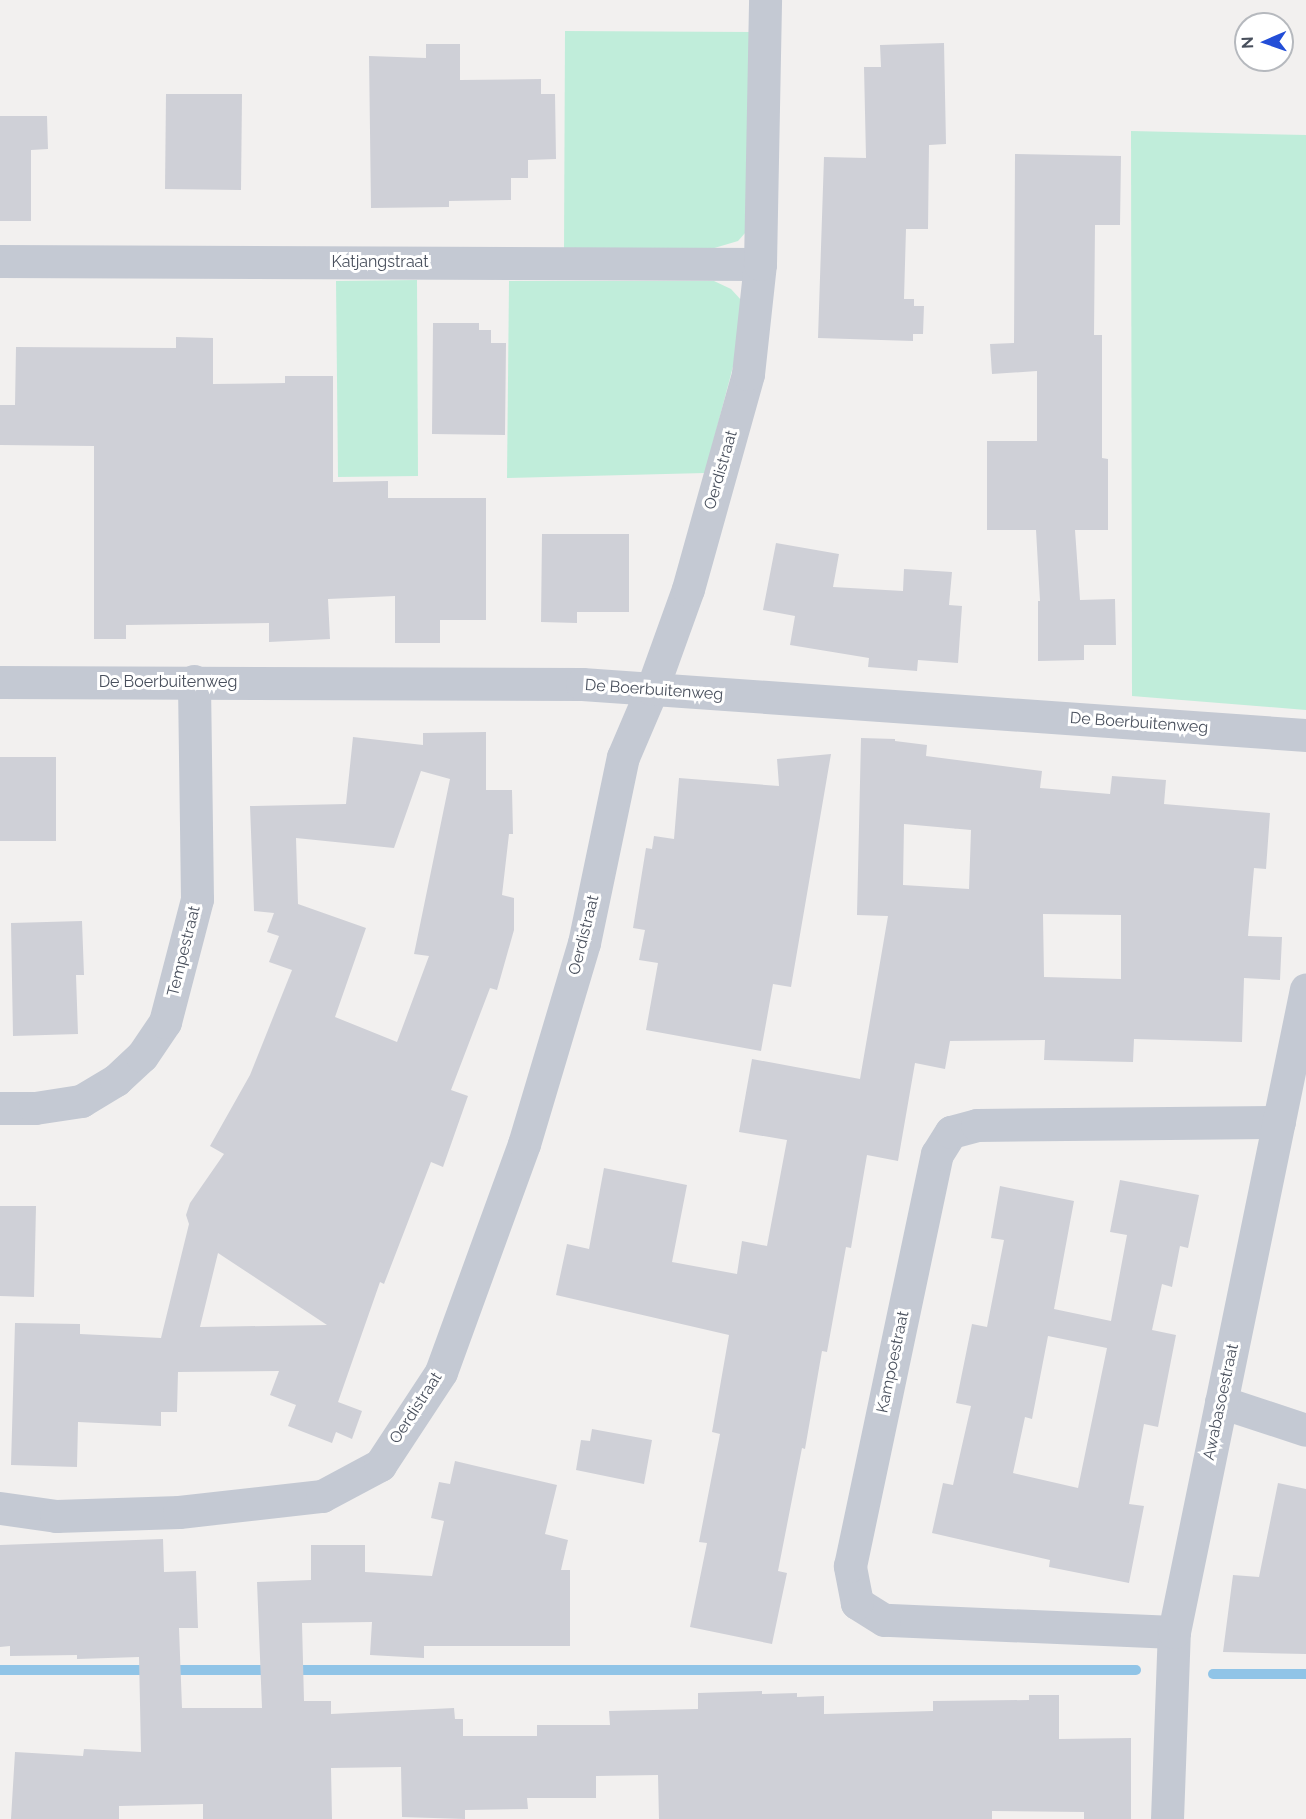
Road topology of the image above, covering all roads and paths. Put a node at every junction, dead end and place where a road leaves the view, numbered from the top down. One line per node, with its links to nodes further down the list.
1 (765, 0): 3 (street, Oerdistraat)
2 (0, 261): 3 (street, Katjangstraat)
3 (760, 264): 6 (street, Oerdistraat)
4 (194, 681): 5 (street, De Boerbuitenweg); 6 (street, De Boerbuitenweg); 10 (street, Tempestraat)
5 (0, 682)
6 (652, 689): 7 (street, De Boerbuitenweg); 14 (street, Oerdistraat)
7 (1306, 735)
8 (1306, 989): 9 (street, Awabasoestraat)
9 (1300, 1060): 11 (street, Awabasoestraat)
10 (0, 1108)
11 (1280, 1122): 12 (street, Awabasoestraat); 15 (street, Kampoestraat)
12 (1221, 1401): 13 (street); 15 (street, Awabasoestraat)
13 (1306, 1430)
14 (0, 1508)
15 (1174, 1632): 16 (street, Awabasoestraat)
16 (1167, 1819)

